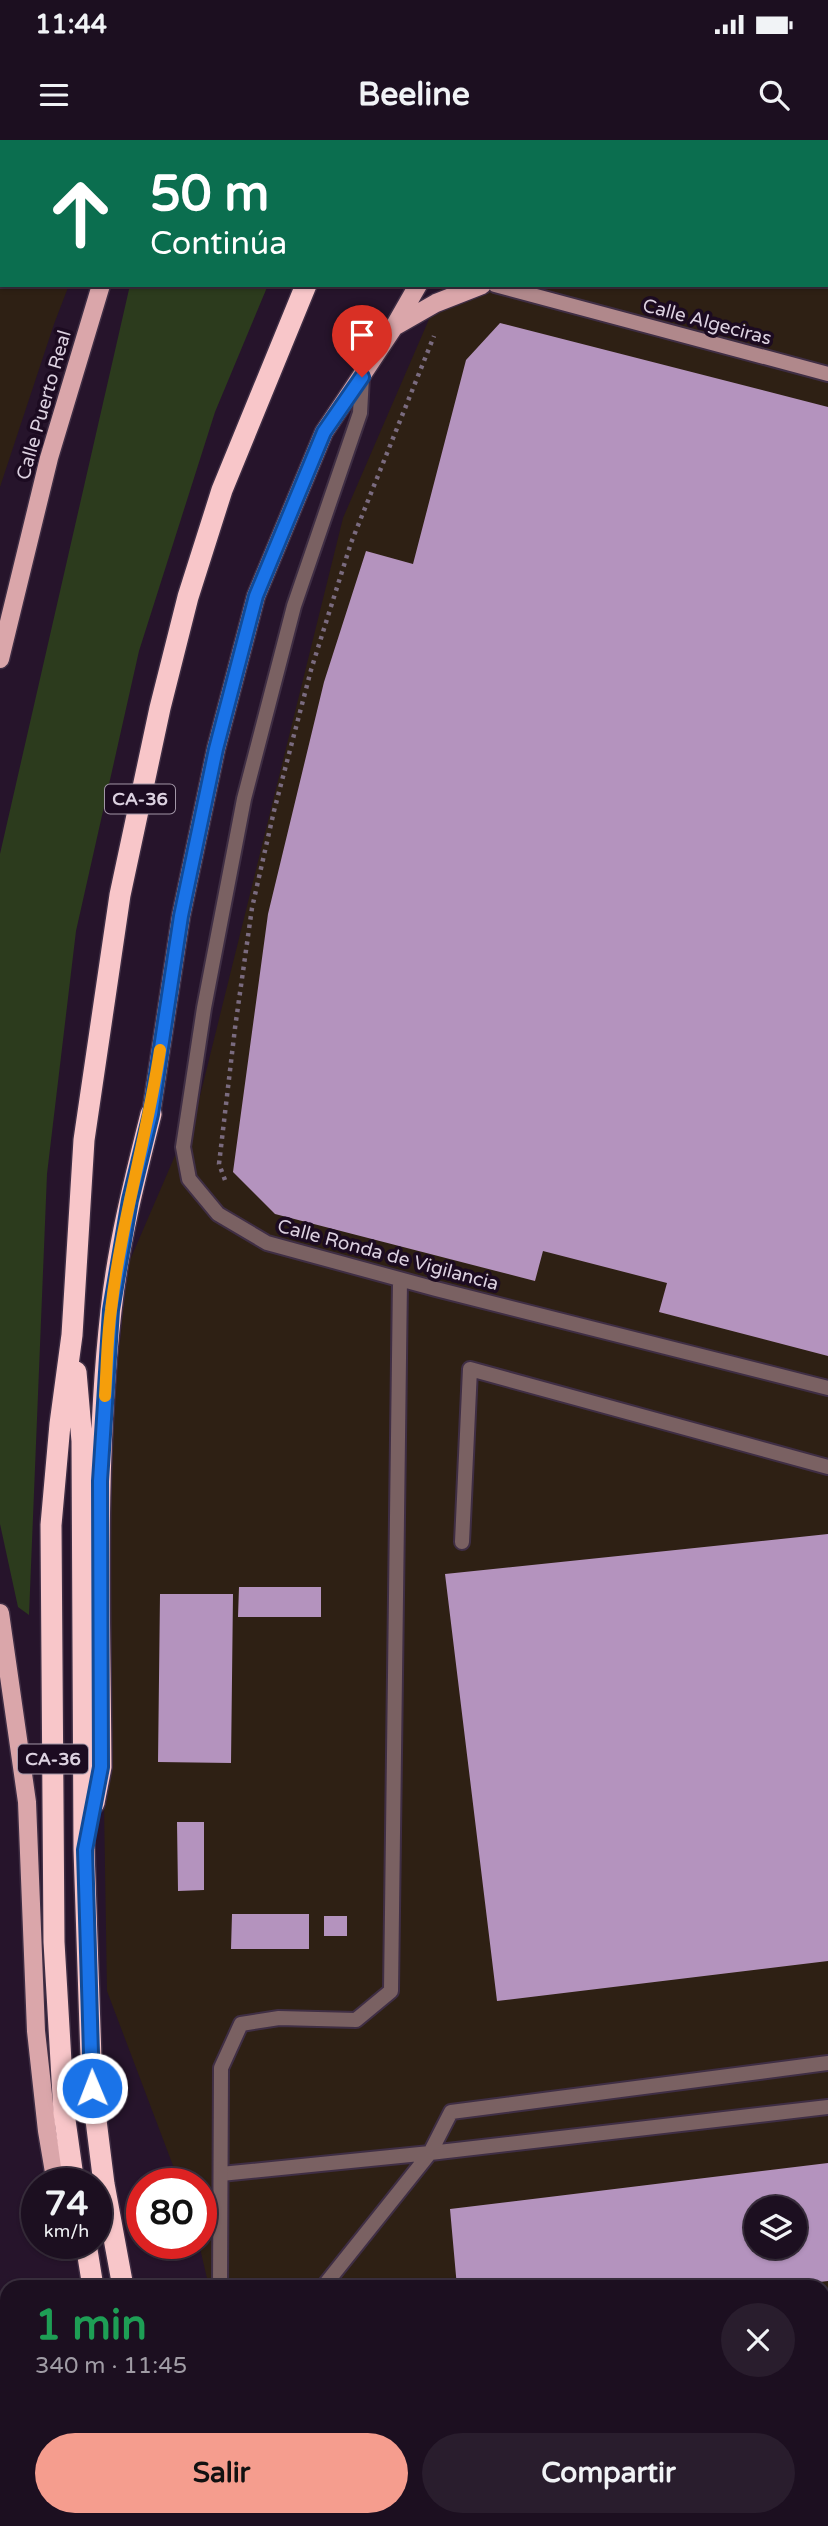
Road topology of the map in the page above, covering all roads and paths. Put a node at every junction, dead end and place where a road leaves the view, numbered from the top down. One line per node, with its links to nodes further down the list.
1 (100, 287): 10 (main road, Calle Puerto Real)
2 (305, 287): 14 (highway, CA-36)
3 (417, 287): 6 (main road)
4 (477, 287): 6 (main road)
5 (502, 287): 8 (main road, Calle Algeciras)
6 (394, 327): 9 (main road)
7 (440, 328): 12 (path)
8 (828, 374)
9 (362, 377): 11 (main road); 13 (street, Calle Ronda de Vigilancia)
10 (0, 659)
11 (151, 1114): 19 (highway)
12 (232, 1188)
13 (400, 1280): 15 (street, Calle Ronda de Vigilancia); 25 (street)
14 (72, 1335): 19 (highway, CA-36); 24 (highway, CA-36)
15 (828, 1388)
16 (828, 1468): 17 (street)
17 (461, 1542)
18 (0, 1613): 23 (main road)
19 (85, 1850): 28 (highway, CA-36)
20 (828, 2063): 22 (street)
21 (828, 2108): 22 (street)
22 (430, 2152): 25 (street); 30 (street)
23 (53, 2168)
24 (72, 2168)
25 (221, 2174): 29 (street)
26 (89, 2259): 27 (highway)
27 (92, 2280)
28 (121, 2280)
29 (220, 2280)
30 (329, 2280)

